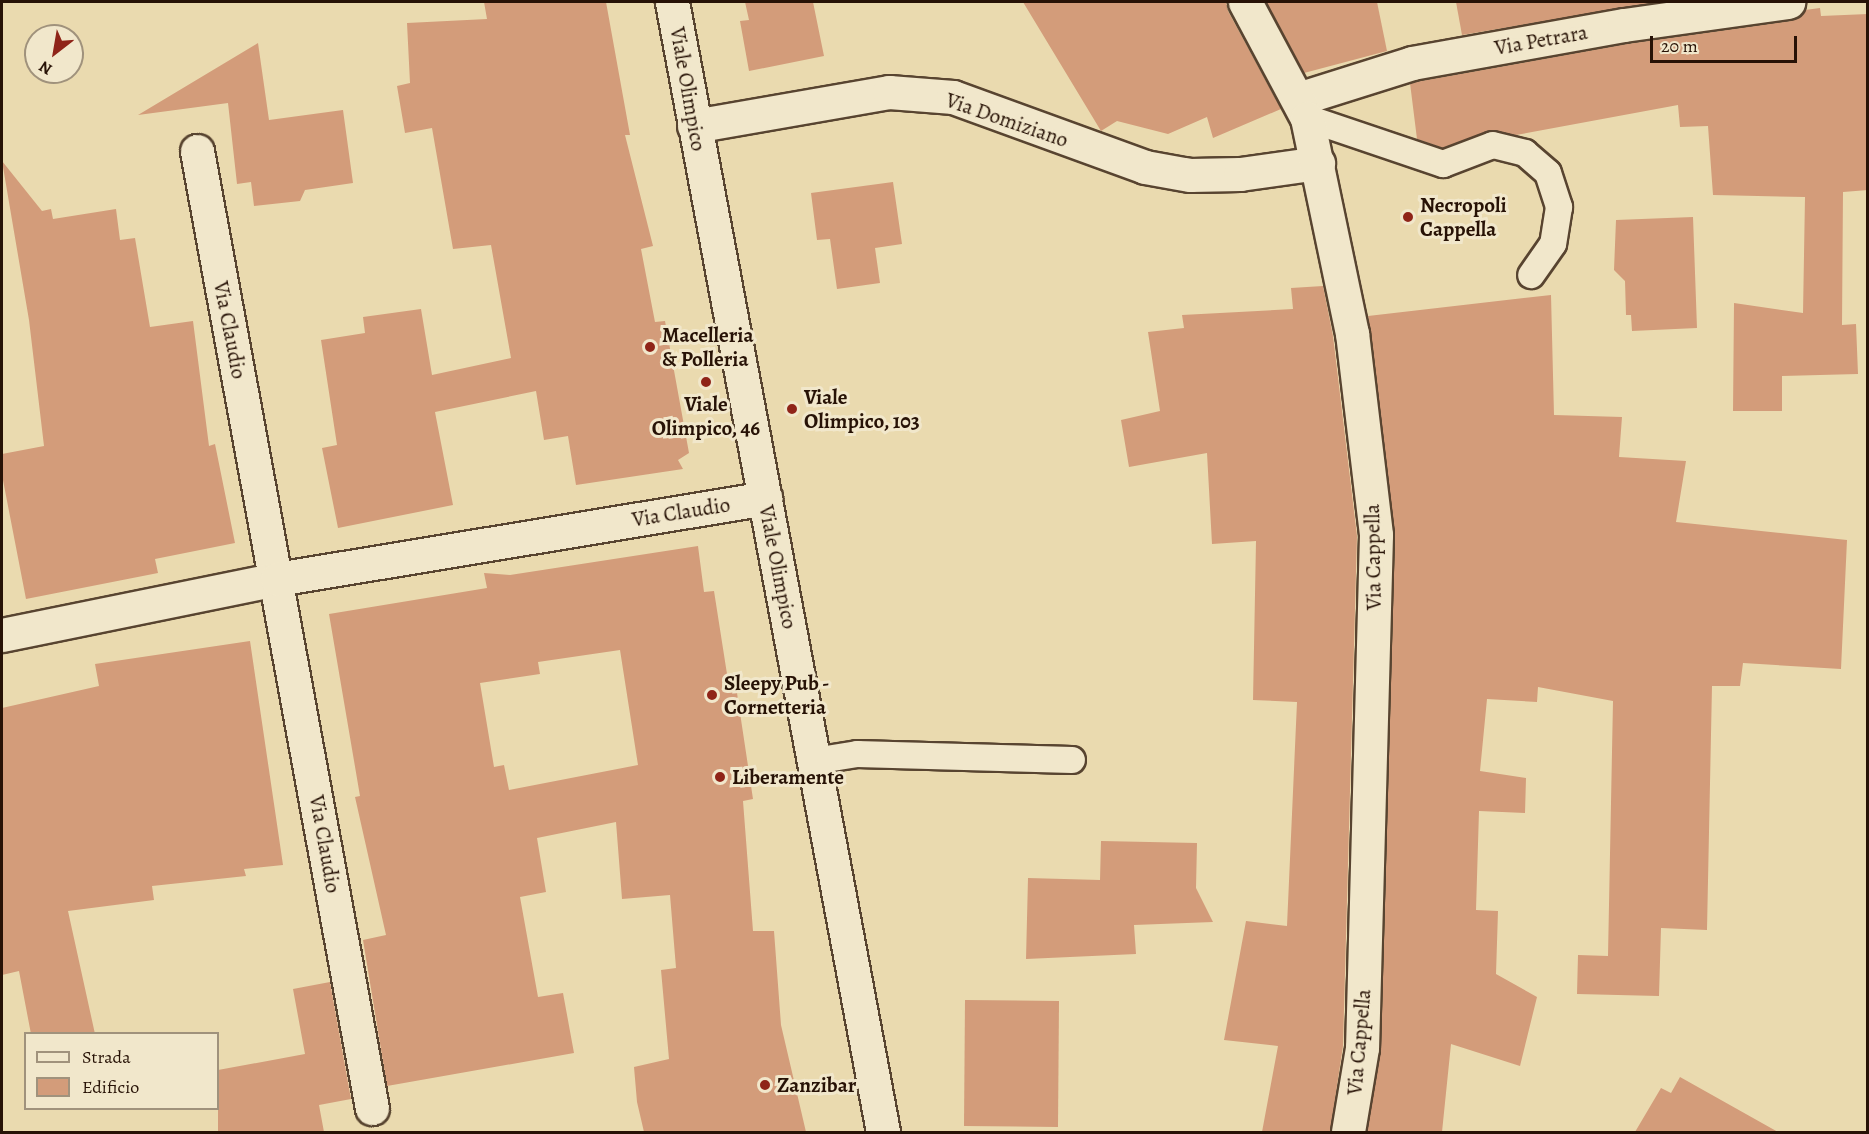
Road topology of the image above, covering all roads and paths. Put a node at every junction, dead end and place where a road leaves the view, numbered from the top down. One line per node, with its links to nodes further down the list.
1 (672, 2): 5 (street, Viale Olimpico)
2 (1245, 2): 4 (street, Via Cappella)
3 (1788, 2): 4 (street, Via Petrara)
4 (1302, 108): 7 (street, Via Cappella); 8 (lane)
5 (694, 126): 7 (street, Via Domiziano); 9 (street, Viale Olimpico)
6 (197, 151): 10 (street, Via Claudio)
7 (1318, 164): 16 (street, Via Cappella)
8 (1531, 275)
9 (765, 498): 10 (street, Via Claudio); 13 (street, Viale Olimpico)
10 (277, 579): 11 (street, Via Claudio); 14 (street, Via Claudio)
11 (2, 635)
12 (1072, 760): 13 (lane)
13 (814, 761): 15 (street, Viale Olimpico)
14 (372, 1108)
15 (884, 1132)
16 (1348, 1132)

